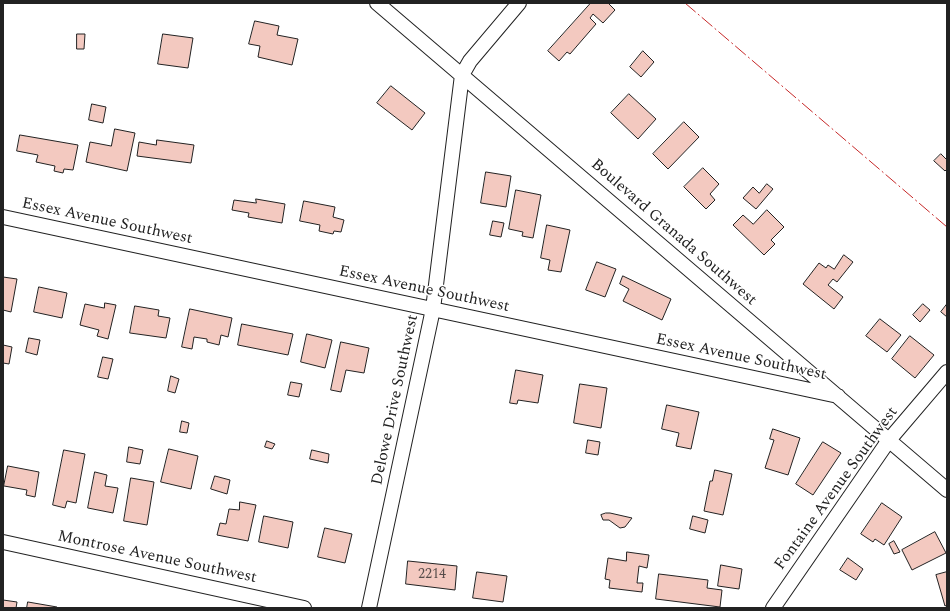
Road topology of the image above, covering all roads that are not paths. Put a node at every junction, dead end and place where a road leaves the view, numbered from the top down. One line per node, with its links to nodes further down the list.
1 (377, 3): 3 (street, Boulevard Granada Southwest)
2 (519, 3): 3 (street, Delowe Drive Southwest)
3 (462, 75): 5 (street, Delowe Drive Southwest); 7 (street, Boulevard Granada Southwest)
4 (3, 217): 5 (street, Essex Avenue Southwest)
5 (433, 309): 7 (street, Essex Avenue Southwest); 12 (street, Delowe Drive Southwest)
6 (947, 372): 8 (street, Fontaine Avenue Southwest)
7 (838, 396): 8 (street, Boulevard Granada Southwest)
8 (889, 440): 9 (street, Boulevard Granada Southwest); 13 (street, Fontaine Avenue Southwest)
9 (947, 490)
10 (3, 542): 11 (street, Montrose Avenue Southwest)
11 (304, 608)
12 (369, 608)
13 (773, 608)

